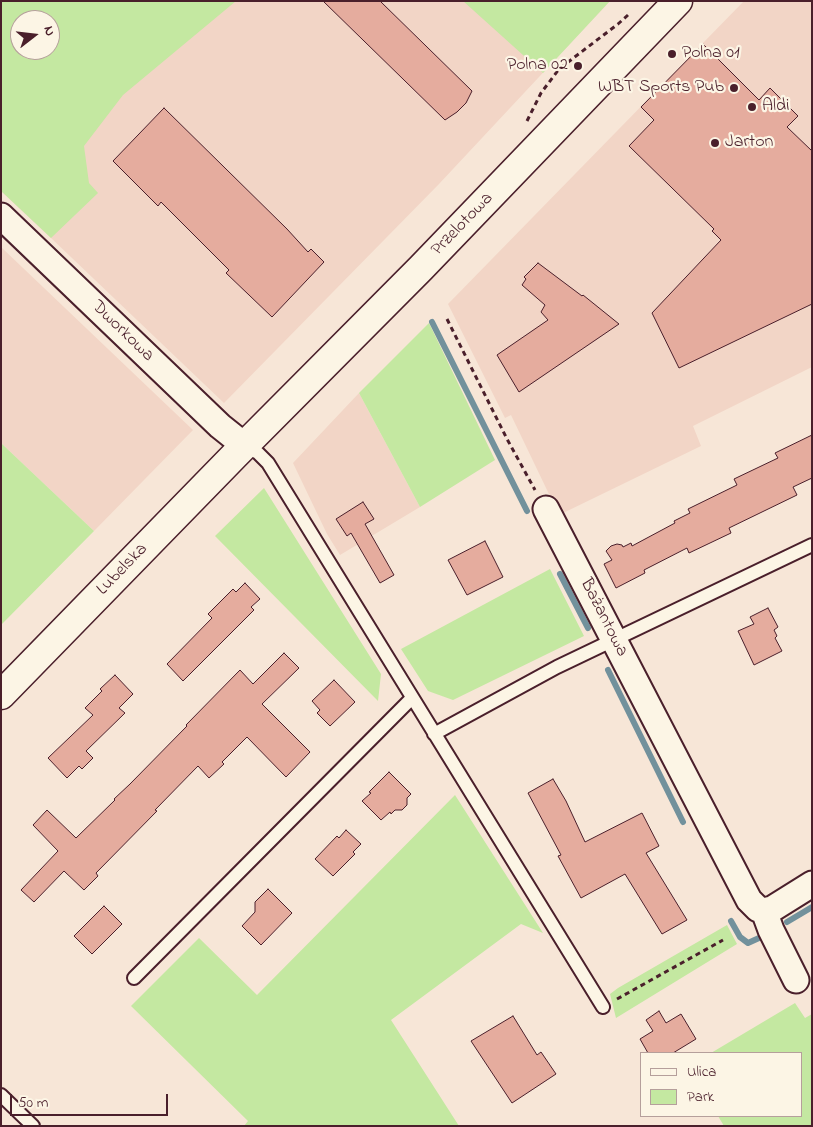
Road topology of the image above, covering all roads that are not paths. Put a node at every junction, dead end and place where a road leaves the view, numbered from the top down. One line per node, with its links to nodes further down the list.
1 (678, 1): 3 (street, Przelotowa)
2 (1, 216): 3 (street, Dworkowa)
3 (245, 446): 7 (street, Lubelska); 8 (lane)
4 (546, 509): 6 (street, Bażantowa)
5 (812, 545): 6 (lane)
6 (614, 640): 9 (lane); 11 (street, Bażantowa)
7 (1, 695)
8 (412, 698): 9 (lane); 12 (lane)
9 (434, 734): 14 (lane)
10 (812, 884): 11 (street)
11 (764, 911): 13 (street, Bażantowa)
12 (134, 978)
13 (796, 980)
14 (603, 1007)
15 (1, 1095): 16 (lane)
16 (33, 1126)

